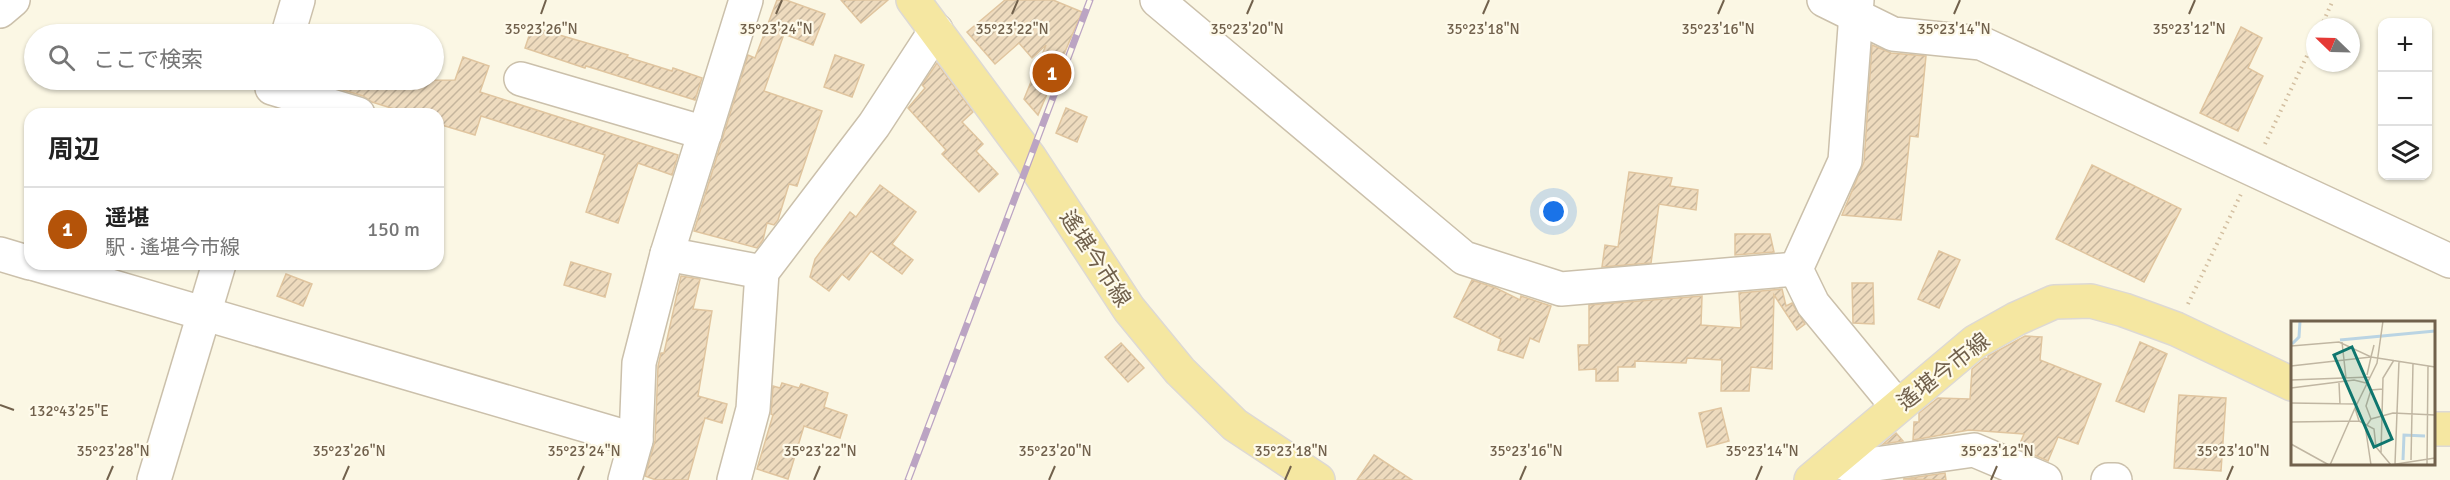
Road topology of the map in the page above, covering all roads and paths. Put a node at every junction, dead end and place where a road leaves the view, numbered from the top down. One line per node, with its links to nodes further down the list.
1 (13, 0): 9 (street)
2 (298, 0): 11 (street)
3 (746, 0): 16 (street)
4 (913, 0): 12 (main road, 遙堪今市線)
5 (1157, 0): 21 (street)
6 (1824, 0): 8 (street)
7 (2333, 0): 10 (path)
8 (1857, 8): 20 (street); 21 (street)
9 (0, 11)
10 (2325, 18)
11 (291, 24)
12 (936, 30): 24 (street); 30 (main road, 遙堪今市線)
13 (521, 79): 16 (street)
14 (270, 94): 15 (street)
15 (332, 108)
16 (705, 133): 18 (street)
17 (0, 254): 19 (street)
18 (667, 254): 24 (street); 28 (street)
19 (24, 260)
20 (2450, 261)
21 (1796, 269): 27 (street)
22 (55, 270): 25 (street)
23 (217, 270): 25 (street)
24 (762, 272): 33 (street)
25 (204, 315): 28 (street); 31 (street)
26 (2291, 384): 27 (main road, 遙堪今市線)
27 (1898, 406): 29 (main road, 遙堪今市線)
28 (636, 440): 32 (street)
29 (1823, 470): 34 (street)
30 (1306, 476)
31 (154, 480)
32 (625, 480)
33 (734, 480)
34 (2045, 480)
35 (2108, 480): 36 (street)
36 (2115, 480)

